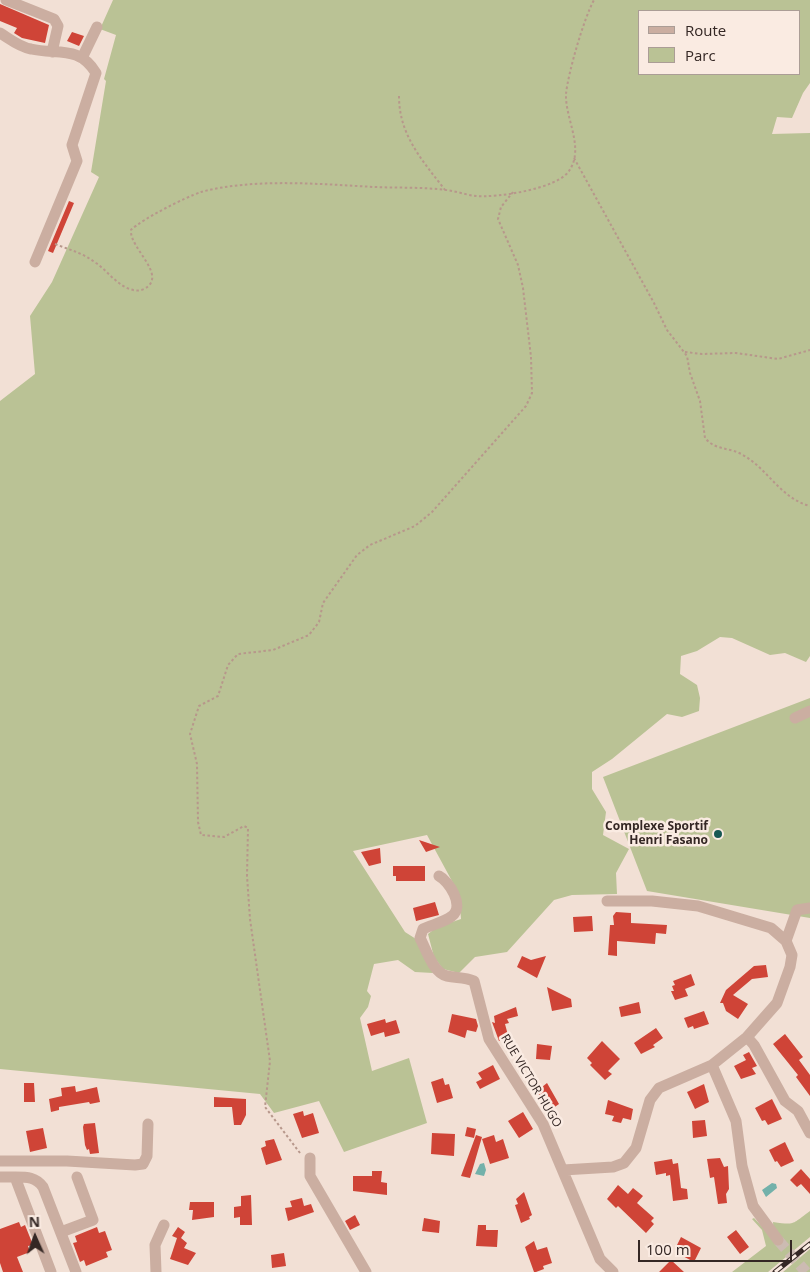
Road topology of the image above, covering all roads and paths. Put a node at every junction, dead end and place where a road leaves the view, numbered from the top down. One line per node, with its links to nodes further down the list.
1 (6, 0): 3 (street)
2 (594, 0): 9 (path)
3 (29, 4): 6 (street)
4 (97, 27): 7 (street)
5 (0, 33): 6 (street)
6 (52, 52): 7 (street)
7 (82, 58): 12 (street)
8 (399, 96): 10 (path)
9 (574, 158): 11 (path); 15 (path)
10 (445, 190): 11 (path); 12 (path)
11 (512, 192): 27 (path)
12 (45, 240): 13 (street)
13 (36, 262)
14 (810, 350): 15 (path)
15 (685, 352): 16 (path)
16 (810, 506)
17 (810, 712): 18 (street)
18 (795, 718)
19 (439, 876): 29 (street, RUE VICTOR HUGO)
20 (607, 901): 22 (street)
21 (810, 908): 22 (street)
22 (786, 941): 23 (street)
23 (747, 1037): 24 (street); 26 (street)
24 (712, 1065): 29 (street); 35 (street)
25 (148, 1124): 28 (street)
26 (810, 1133)
27 (310, 1158): 39 (street)
28 (0, 1161)
29 (563, 1170): 40 (street, RUE VICTOR HUGO)
30 (0, 1177): 31 (street)
31 (15, 1177): 34 (street); 36 (street)
32 (77, 1178): 34 (street)
33 (164, 1225): 38 (street)
34 (61, 1232): 37 (street)
35 (778, 1240)
36 (51, 1272)
37 (76, 1272)
38 (156, 1272)
39 (366, 1272)
40 (613, 1272)

